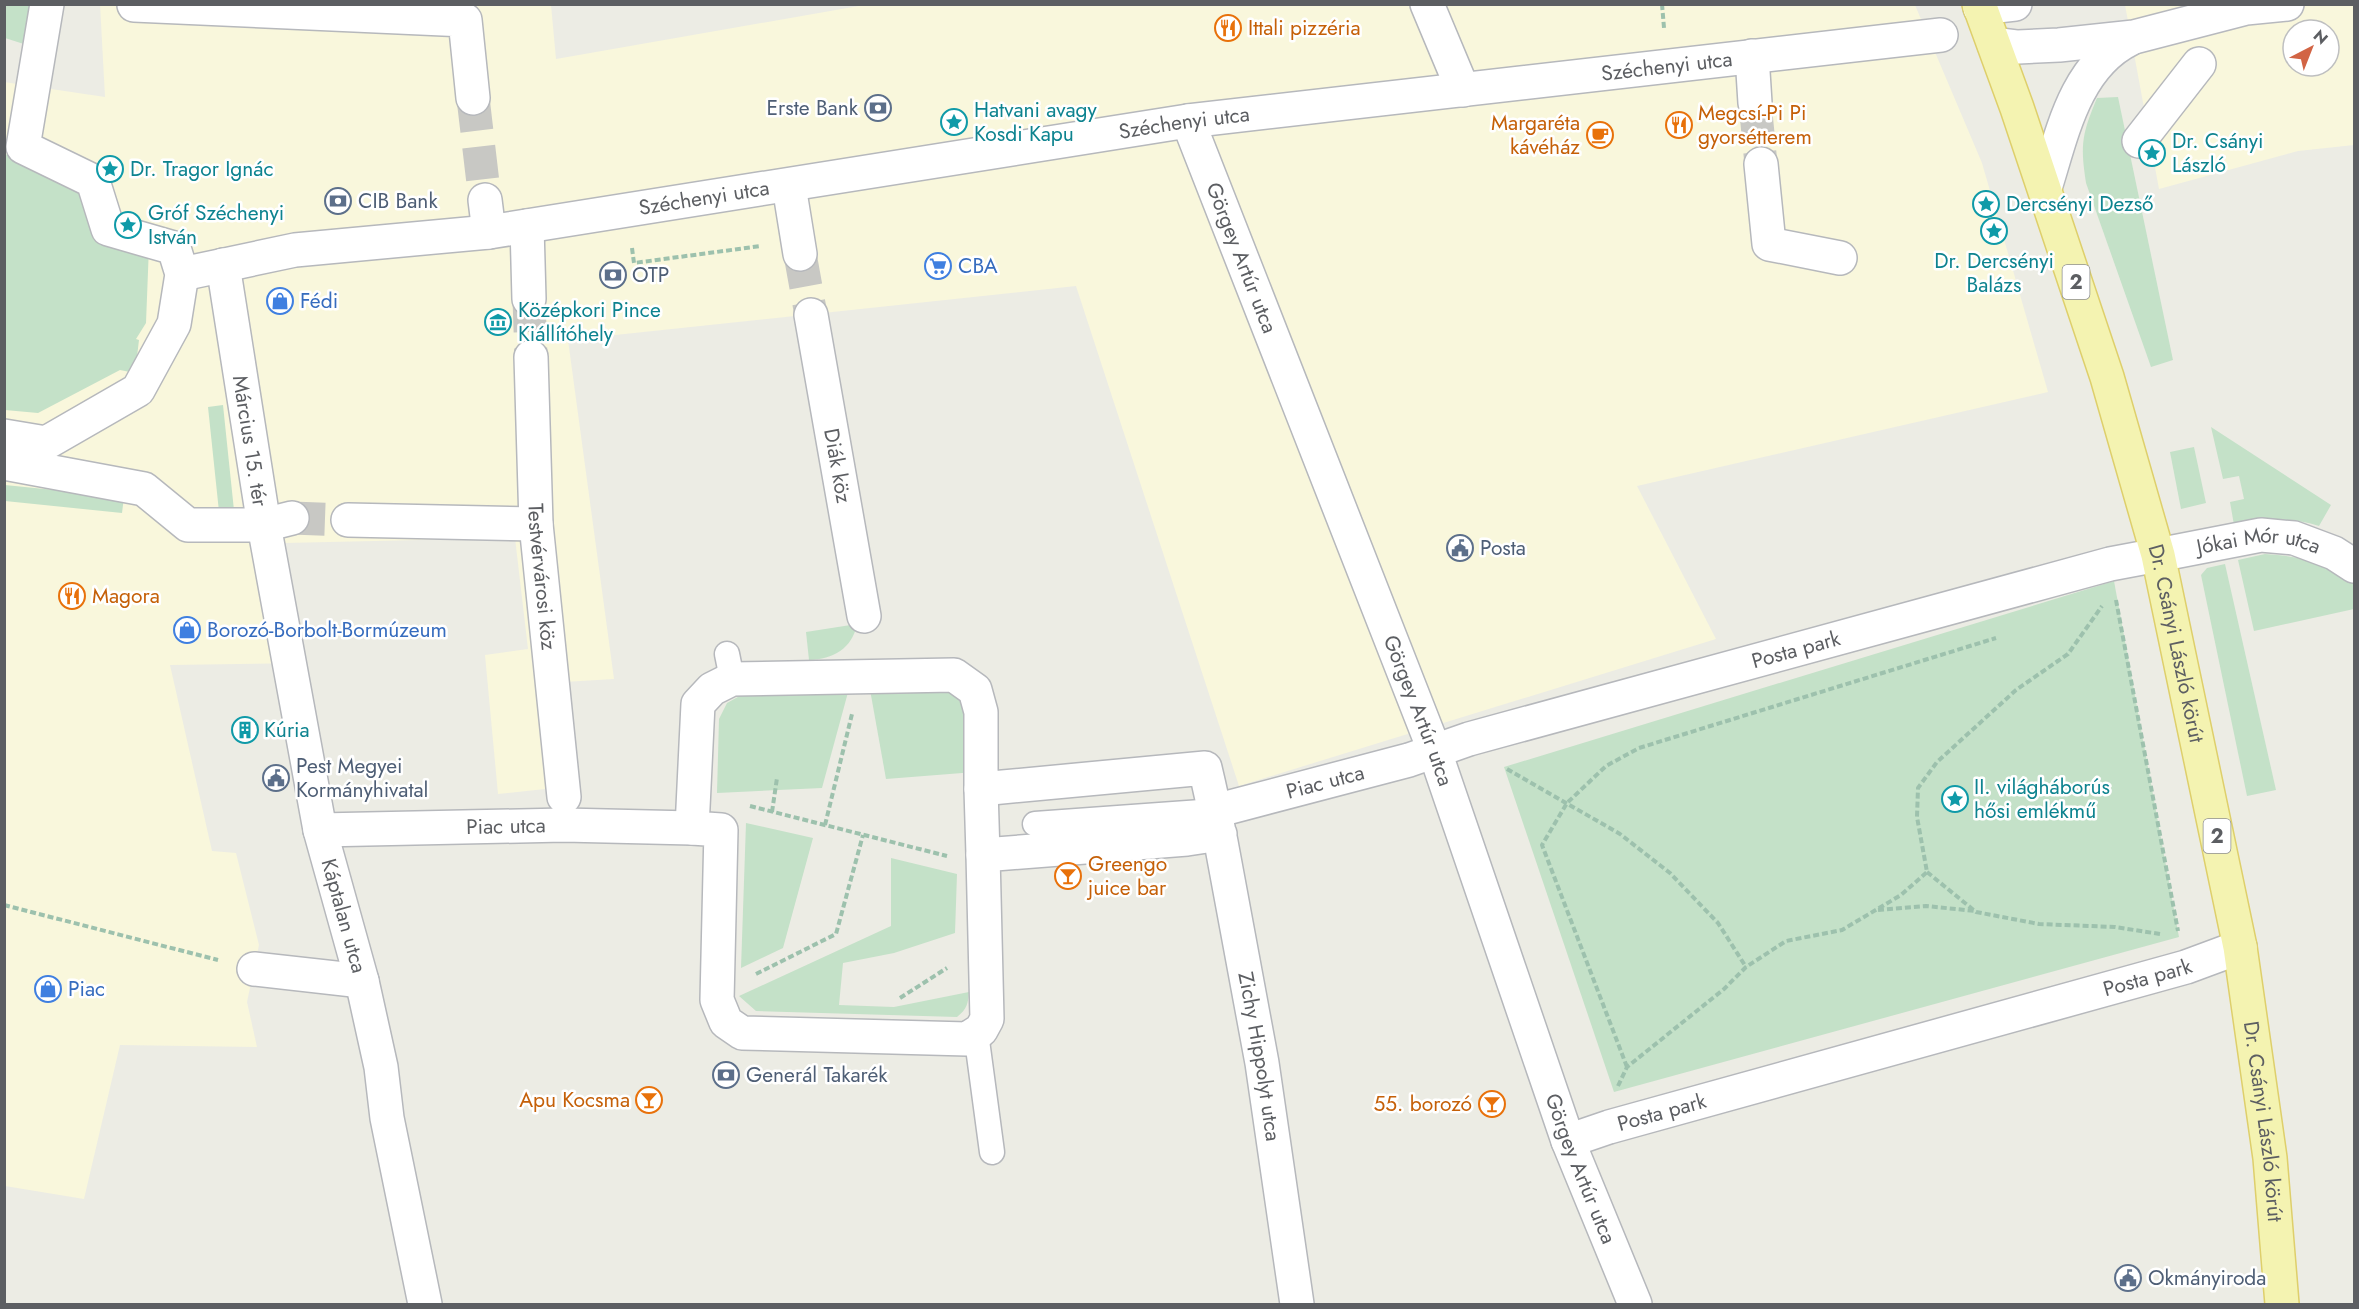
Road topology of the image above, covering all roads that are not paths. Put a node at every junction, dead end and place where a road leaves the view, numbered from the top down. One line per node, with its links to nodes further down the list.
1 (47, 4): 19 (street)
2 (1427, 4): 14 (street)
3 (2015, 4): 7 (street)
4 (2213, 4): 8 (street)
5 (2287, 4): 8 (street)
6 (134, 5): 15 (street)
7 (1979, 6): 11 (main road, Dr. Csányi László körút / 2)
8 (2246, 8): 10 (street)
9 (1941, 35): 12 (street, Széchenyi utca)
10 (2134, 37): 11 (street); 22 (street)
11 (1994, 44): 22 (main road, Dr. Csányi László körút / 2)
12 (1752, 56): 14 (street, Széchenyi utca); 16 (street)
13 (2199, 64): 18 (street)
14 (1462, 90): 17 (street, Széchenyi utca)
15 (473, 98)
16 (1755, 103)
17 (1188, 121): 21 (street, Széchenyi utca); 39 (street, Görgey Artúr utca)
18 (2139, 141)
19 (14, 146): 27 (street)
20 (1761, 164): 25 (street)
21 (789, 186): 23 (street, Széchenyi utca); 24 (street)
22 (2044, 188): 36 (main road, Dr. Csányi László körút / 2)
23 (526, 226): 26 (street, Széchenyi utca); 28 (street)
24 (800, 255)
25 (1839, 258)
26 (223, 265): 27 (street, Széchenyi utca); 34 (street, Március 15. tér)
27 (182, 274): 31 (street)
28 (529, 299)
29 (811, 315): 38 (street, Diák köz)
30 (531, 357): 35 (street, Testvérvárosi köz)
31 (4, 436)
32 (4, 463): 34 (street, Március 15. tér)
33 (348, 520): 35 (street)
34 (278, 521): 45 (street, Káptalan utca)
35 (536, 524): 41 (street, Testvérvárosi köz)
36 (2158, 555): 37 (street, Jókai Mór utca); 39 (street, Posta park); 47 (main road, Dr. Csányi László körút / 2)
37 (2355, 566)
38 (864, 616)
39 (1435, 752): 43 (street, Piac utca); 51 (street, Görgey Artúr utca)
40 (981, 789): 42 (street); 43 (street, Zichy Hippolyt utca); 46 (street)
41 (564, 797)
42 (692, 814): 45 (street, Piac utca); 50 (street, Piac utca)
43 (1217, 823): 44 (lane); 46 (street, Piac utca); 54 (street, Zichy Hippolyt utca)
44 (1035, 824)
45 (320, 830): 49 (street, Káptalan utca)
46 (984, 860): 50 (street)
47 (2240, 947): 51 (street, Posta park); 56 (main road, Dr. Csányi László körút / 2)
48 (254, 969): 49 (street)
49 (362, 981): 53 (street, Káptalan utca)
50 (976, 1033): 52 (lane)
51 (1568, 1141): 55 (street, Görgey Artúr utca)
52 (992, 1152)
53 (425, 1305)
54 (1297, 1305)
55 (1635, 1305)
56 (2282, 1305)

